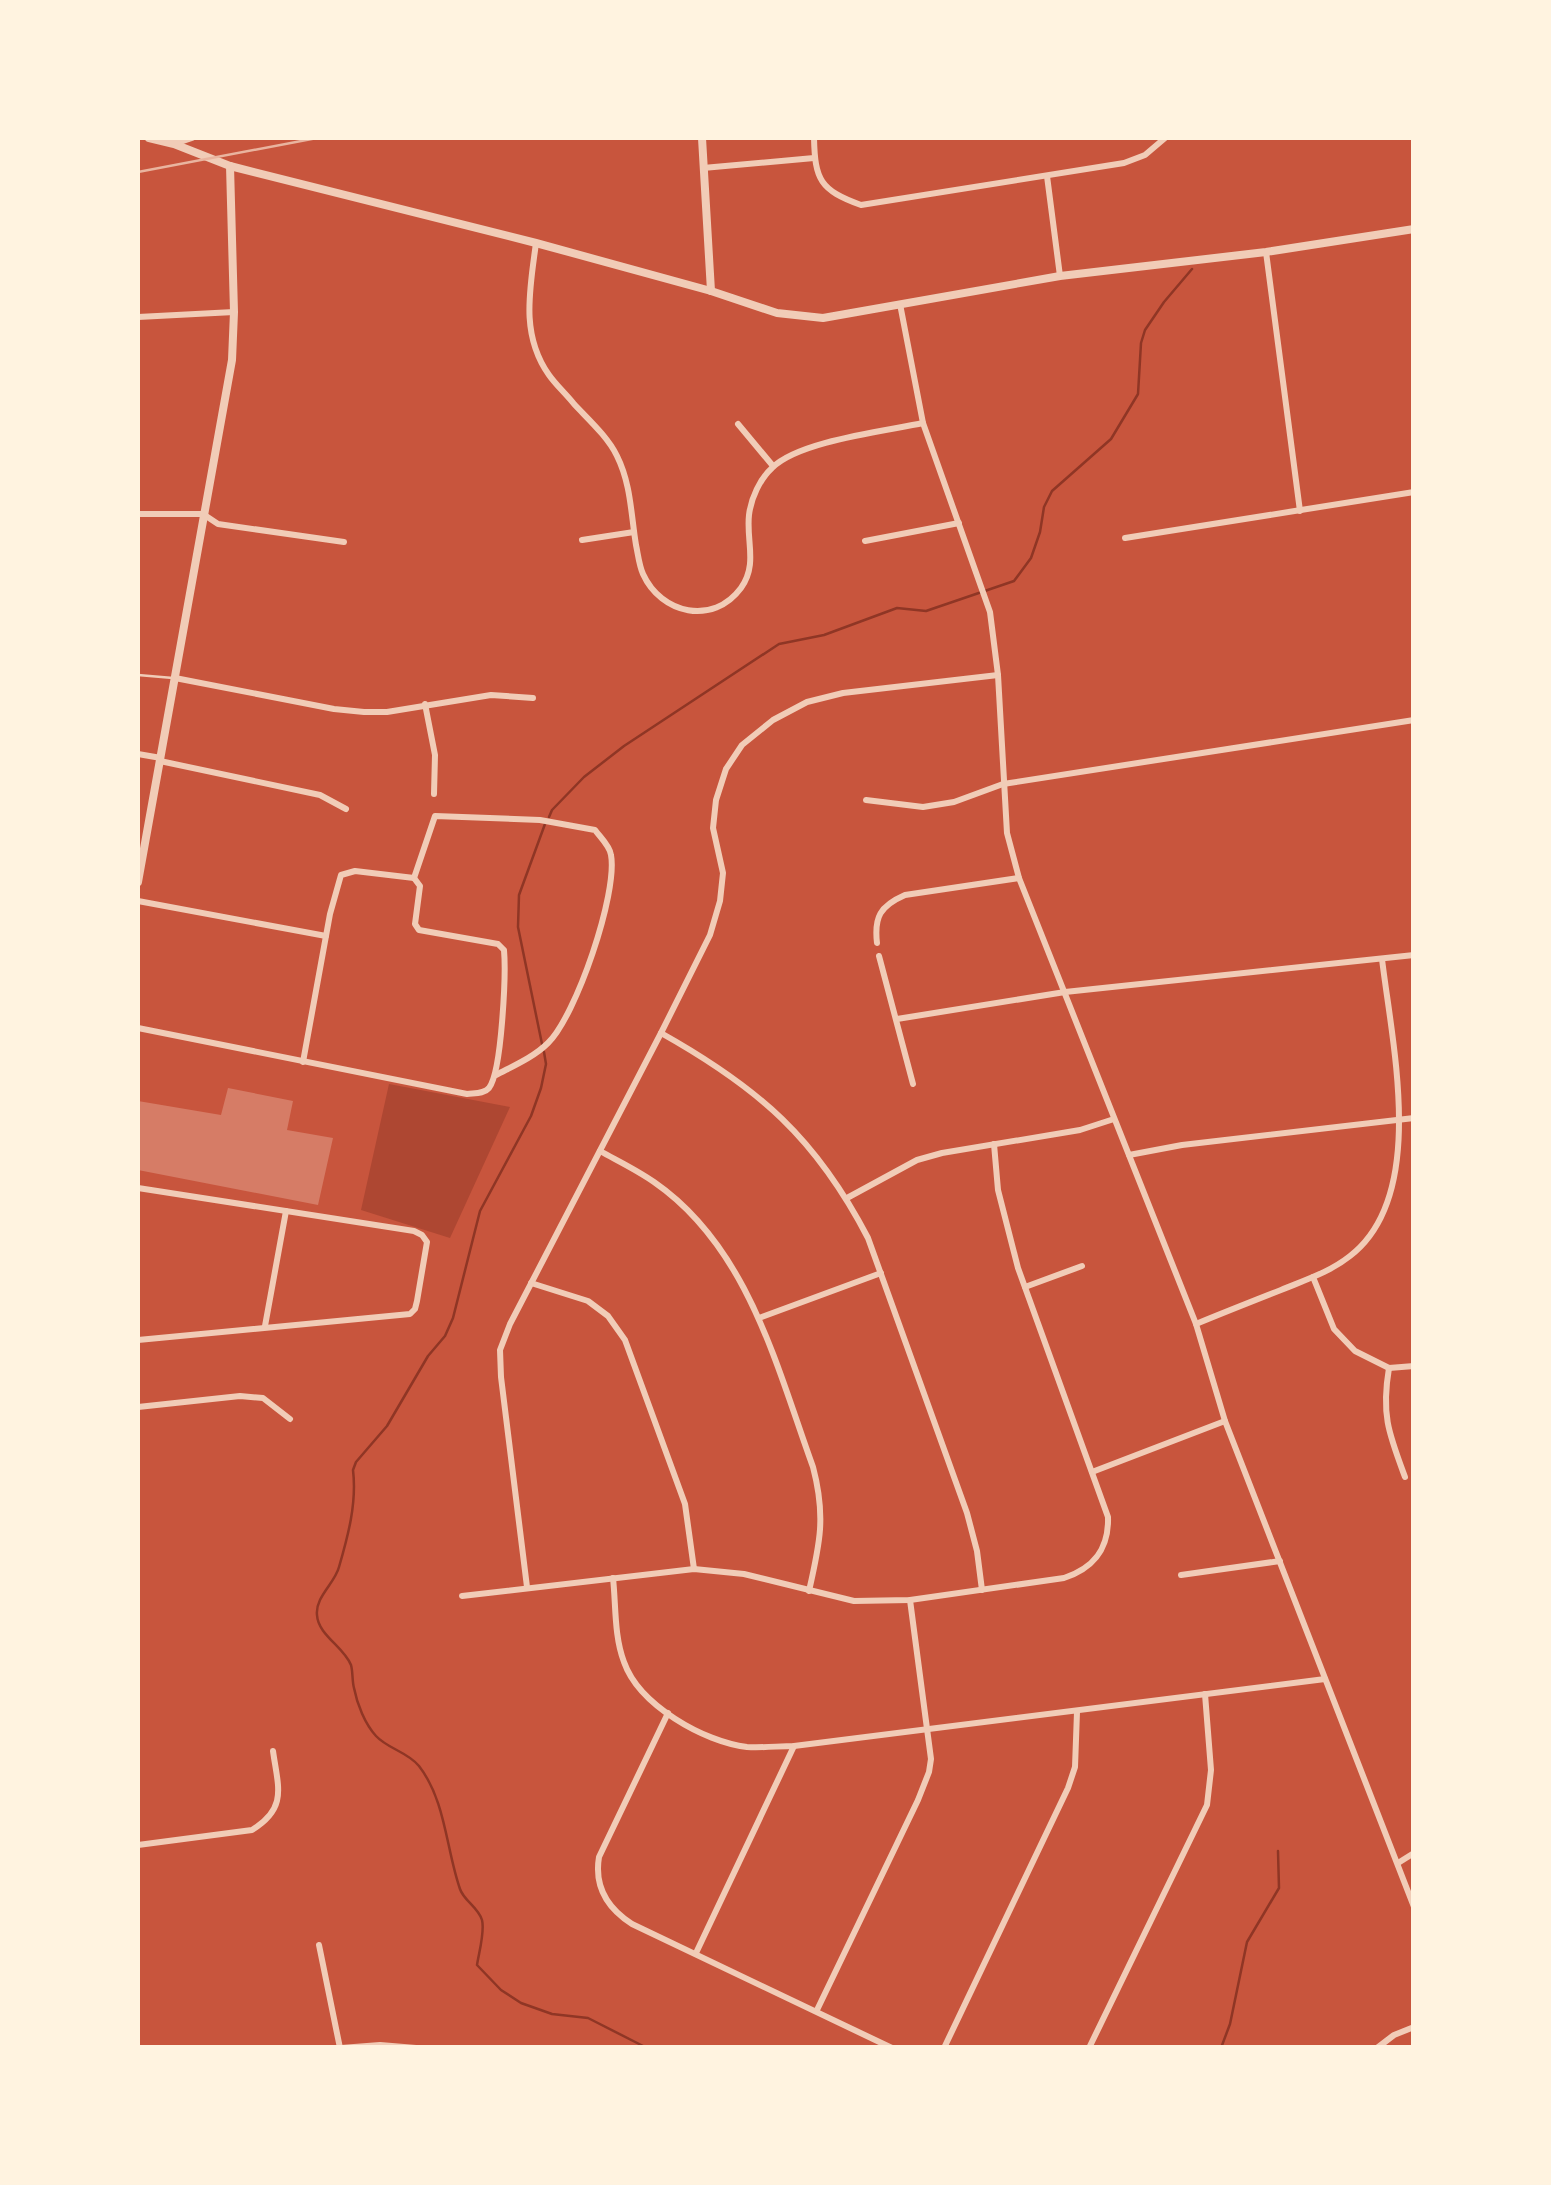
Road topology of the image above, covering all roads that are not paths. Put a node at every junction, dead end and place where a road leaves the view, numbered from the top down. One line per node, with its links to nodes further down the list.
1 (149, 138): 6 (street)
2 (192, 138): 6 (street)
3 (702, 138): 9 (street)
4 (814, 138): 7 (street)
5 (1164, 138): 10 (street)
6 (174, 141): 8 (street)
7 (814, 158): 9 (street); 10 (street)
8 (230, 166): 12 (street); 17 (street)
9 (703, 168): 15 (street)
10 (1047, 176): 14 (street)
11 (1414, 229): 13 (street)
12 (536, 244): 15 (street); 27 (street)
13 (1266, 252): 14 (street); 23 (street)
14 (1060, 276): 16 (street)
15 (710, 292): 16 (street)
16 (900, 304): 19 (street)
17 (234, 312): 18 (street); 25 (street)
18 (138, 317)
19 (923, 423): 21 (street); 26 (street)
20 (738, 424): 21 (street)
21 (773, 466): 27 (street)
22 (1414, 492): 23 (street)
23 (1300, 511): 28 (street)
24 (138, 514): 25 (street)
25 (202, 514): 31 (street); 34 (street)
26 (959, 522): 30 (street); 33 (street)
27 (634, 532): 29 (street)
28 (1126, 538)
29 (582, 540)
30 (865, 541)
31 (344, 542)
32 (138, 675): 34 (lane)
33 (998, 675): 40 (street); 56 (street)
34 (175, 678): 36 (street); 39 (street)
35 (533, 698): 36 (street)
36 (424, 704): 41 (street)
37 (1414, 720): 40 (street)
38 (138, 754): 39 (street)
39 (160, 760): 43 (street); 46 (street)
40 (1004, 784): 42 (street); 45 (street)
41 (434, 794)
42 (866, 800)
43 (346, 809)
44 (414, 878): 48 (street); 58 (street); 58 (street)
45 (1019, 878): 49 (street); 53 (street)
46 (138, 882)
47 (138, 900): 48 (street)
48 (326, 936): 57 (street)
49 (877, 943)
50 (1414, 955): 52 (street)
51 (879, 956): 54 (street)
52 (1382, 959): 53 (street); 62 (street)
53 (1065, 992): 54 (street); 61 (street)
54 (898, 1019): 59 (street)
55 (138, 1028): 57 (street)
56 (661, 1033): 64 (street); 67 (street)
57 (304, 1062): 58 (street)
58 (494, 1076)
59 (913, 1084)
60 (1414, 1118): 62 (street)
61 (1114, 1119): 63 (street); 65 (street)
62 (1401, 1119): 65 (street); 71 (street)
63 (994, 1144): 67 (street); 73 (street)
64 (600, 1152): 72 (street); 74 (street)
65 (1130, 1155): 75 (street)
66 (138, 1188): 68 (street)
67 (847, 1198): 70 (street)
68 (286, 1211): 76 (street); 76 (street)
69 (1082, 1266): 73 (street)
70 (881, 1273): 74 (street); 90 (street)
71 (1313, 1277): 75 (street); 79 (street)
72 (531, 1283): 86 (street); 89 (street)
73 (1025, 1286): 83 (street)
74 (759, 1318): 91 (street)
75 (1196, 1324): 82 (street)
76 (265, 1326): 77 (street)
77 (138, 1340)
78 (1414, 1366): 79 (street)
79 (1389, 1368): 84 (street)
80 (138, 1407): 81 (street)
81 (290, 1419)
82 (1225, 1421): 83 (street); 85 (street)
83 (1092, 1472): 90 (street)
84 (1405, 1477)
85 (1280, 1561): 87 (street); 94 (street)
86 (694, 1569): 88 (street); 91 (street)
87 (1181, 1575)
88 (613, 1578): 89 (street); 97 (street)
89 (527, 1587): 92 (street)
90 (982, 1590): 93 (street)
91 (809, 1591): 93 (street)
92 (462, 1596)
93 (910, 1600): 98 (street)
94 (1325, 1679): 95 (street); 103 (street)
95 (1205, 1694): 96 (street); 113 (street)
96 (1077, 1712): 98 (street); 112 (street)
97 (668, 1713): 99 (street); 106 (street)
98 (928, 1728): 99 (street); 107 (street)
99 (794, 1746): 106 (street)
100 (273, 1751): 101 (street)
101 (138, 1845)
102 (1414, 1852): 103 (street)
103 (1398, 1863): 104 (street)
104 (1414, 1907)
105 (319, 1944): 109 (street)
106 (696, 1953): 107 (street)
107 (817, 2010): 111 (street)
108 (1414, 2027): 114 (street)
109 (340, 2048): 110 (street)
110 (416, 2048)
111 (892, 2048)
112 (944, 2048)
113 (1089, 2048)
114 (1377, 2048)

